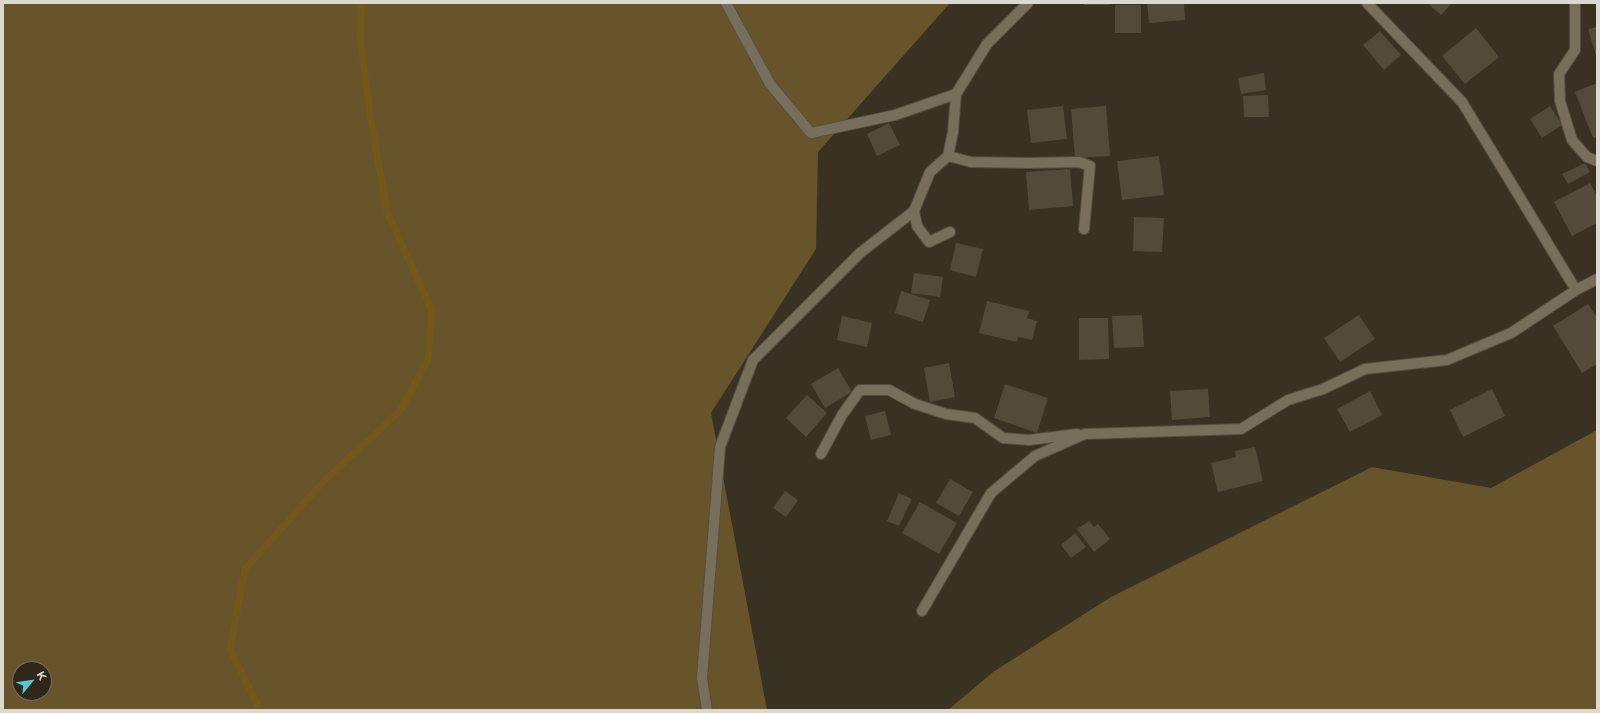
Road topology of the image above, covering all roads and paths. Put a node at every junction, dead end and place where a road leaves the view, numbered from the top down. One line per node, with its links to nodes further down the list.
1 (726, 3): 5 (street)
2 (1028, 3): 5 (street)
3 (1367, 3): 12 (street)
4 (1575, 3): 7 (street)
5 (956, 94): 6 (street)
6 (948, 156): 8 (street); 9 (street)
7 (1597, 161)
8 (914, 211): 10 (street); 16 (street)
9 (1084, 229)
10 (950, 232)
11 (1597, 279): 12 (street)
12 (1576, 290): 13 (street)
13 (1085, 434): 14 (street); 15 (street)
14 (821, 454)
15 (922, 611)
16 (707, 710)

